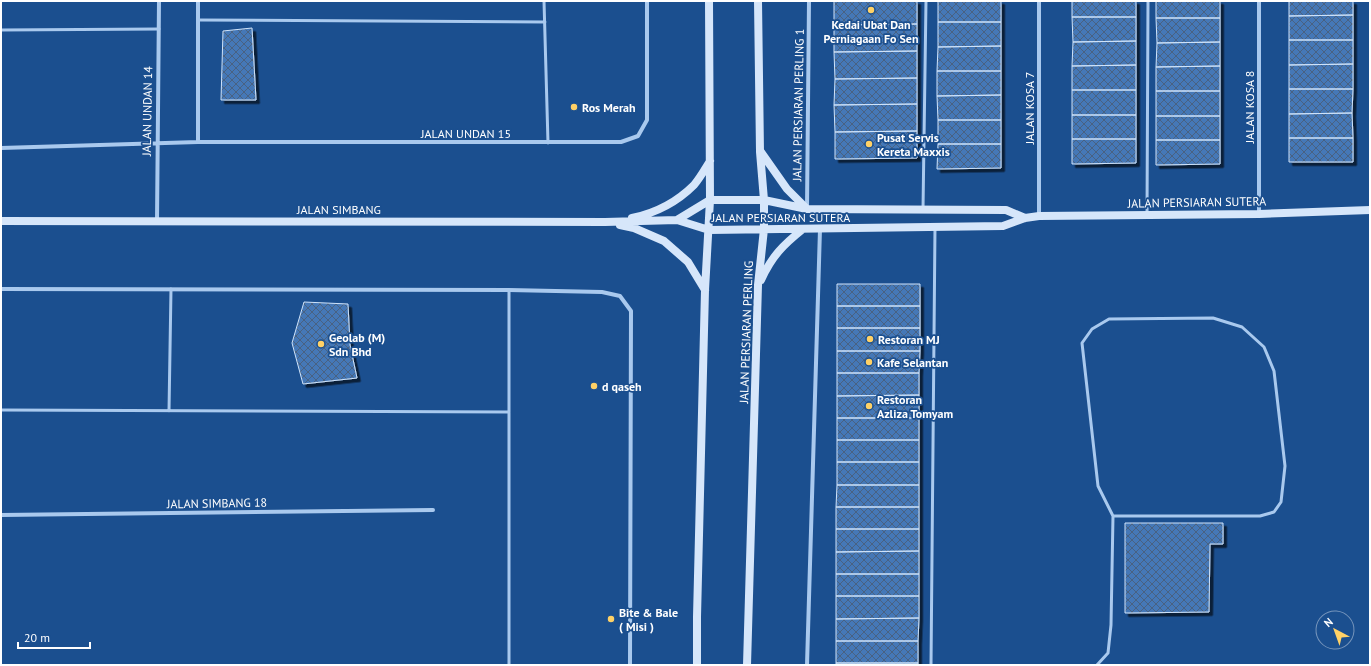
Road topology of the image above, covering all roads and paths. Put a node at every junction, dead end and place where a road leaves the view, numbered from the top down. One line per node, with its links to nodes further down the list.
1 (159, 1): 14 (street, JALAN UNDAN 14)
2 (198, 1): 12 (street)
3 (544, 1): 13 (lane)
4 (646, 1): 18 (street, JALAN UNDAN 15)
5 (709, 1): 21 (street)
6 (758, 1): 20 (street, JALAN PERSIARAN PERLING)
7 (809, 1): 24 (street, JALAN PERSIARAN PERLING 1)
8 (926, 1): 25 (lane)
9 (1040, 1): 29 (street, JALAN KOSA 7)
10 (1148, 1): 27 (lane)
11 (1258, 1): 28 (street, JALAN KOSA 8)
12 (198, 20): 13 (lane); 16 (street)
13 (545, 22): 18 (lane)
14 (158, 29): 15 (lane); 17 (street, JALAN UNDAN 14)
15 (1, 30)
16 (198, 142): 17 (street, JALAN UNDAN 15); 18 (street, JALAN UNDAN 15)
17 (157, 143): 19 (street); 33 (street, JALAN UNDAN 14)
18 (548, 143)
19 (1, 148)
20 (760, 152): 23 (street, JALAN PERSIARAN PERLING); 24 (street)
21 (710, 160): 22 (street); 34 (street)
22 (710, 200): 23 (street, JALAN PERSIARAN SUTERA); 31 (street, JALAN PERSIARAN SUTERA); 39 (street)
23 (764, 200): 24 (street, JALAN PERSIARAN SUTERA); 36 (street, JALAN PERSIARAN PERLING)
24 (807, 209): 25 (street, JALAN PERSIARAN SUTERA)
25 (923, 210): 30 (street, JALAN PERSIARAN SUTERA)
26 (1370, 210): 28 (street, JALAN PERSIARAN SUTERA)
27 (1147, 214): 28 (street, JALAN PERSIARAN SUTERA); 29 (street, JALAN PERSIARAN SUTERA)
28 (1259, 214)
29 (1039, 216): 30 (street, JALAN PERSIARAN SUTERA)
30 (1025, 218): 35 (street, JALAN PERSIARAN SUTERA)
31 (677, 220): 34 (street, JALAN SIMBANG); 39 (street, JALAN PERSIARAN SUTERA)
32 (1, 221): 33 (street, JALAN SIMBANG)
33 (157, 221): 34 (street, JALAN SIMBANG)
34 (605, 222): 44 (street)
35 (935, 227): 38 (street, JALAN PERSIARAN SUTERA); 56 (lane)
36 (764, 229): 37 (street, JALAN PERSIARAN SUTERA); 39 (street, JALAN PERSIARAN SUTERA); 40 (street, JALAN PERSIARAN PERLING)
37 (803, 229): 38 (street, JALAN PERSIARAN SUTERA); 40 (street)
38 (820, 229): 55 (street)
39 (709, 230): 44 (street)
40 (758, 285): 54 (street, JALAN PERSIARAN PERLING)
41 (1, 289): 42 (street)
42 (171, 289): 43 (street); 46 (lane)
43 (509, 290): 47 (lane); 52 (street)
44 (705, 290): 53 (street)
45 (1, 410): 46 (lane)
46 (169, 411): 47 (lane)
47 (509, 412): 51 (lane)
48 (433, 510): 49 (street, JALAN SIMBANG 18)
49 (1, 515)
50 (1113, 516): 50 (lane); 57 (lane)
51 (509, 665)
52 (630, 665)
53 (697, 665)
54 (747, 665)
55 (807, 665)
56 (931, 665)
57 (1097, 665)

